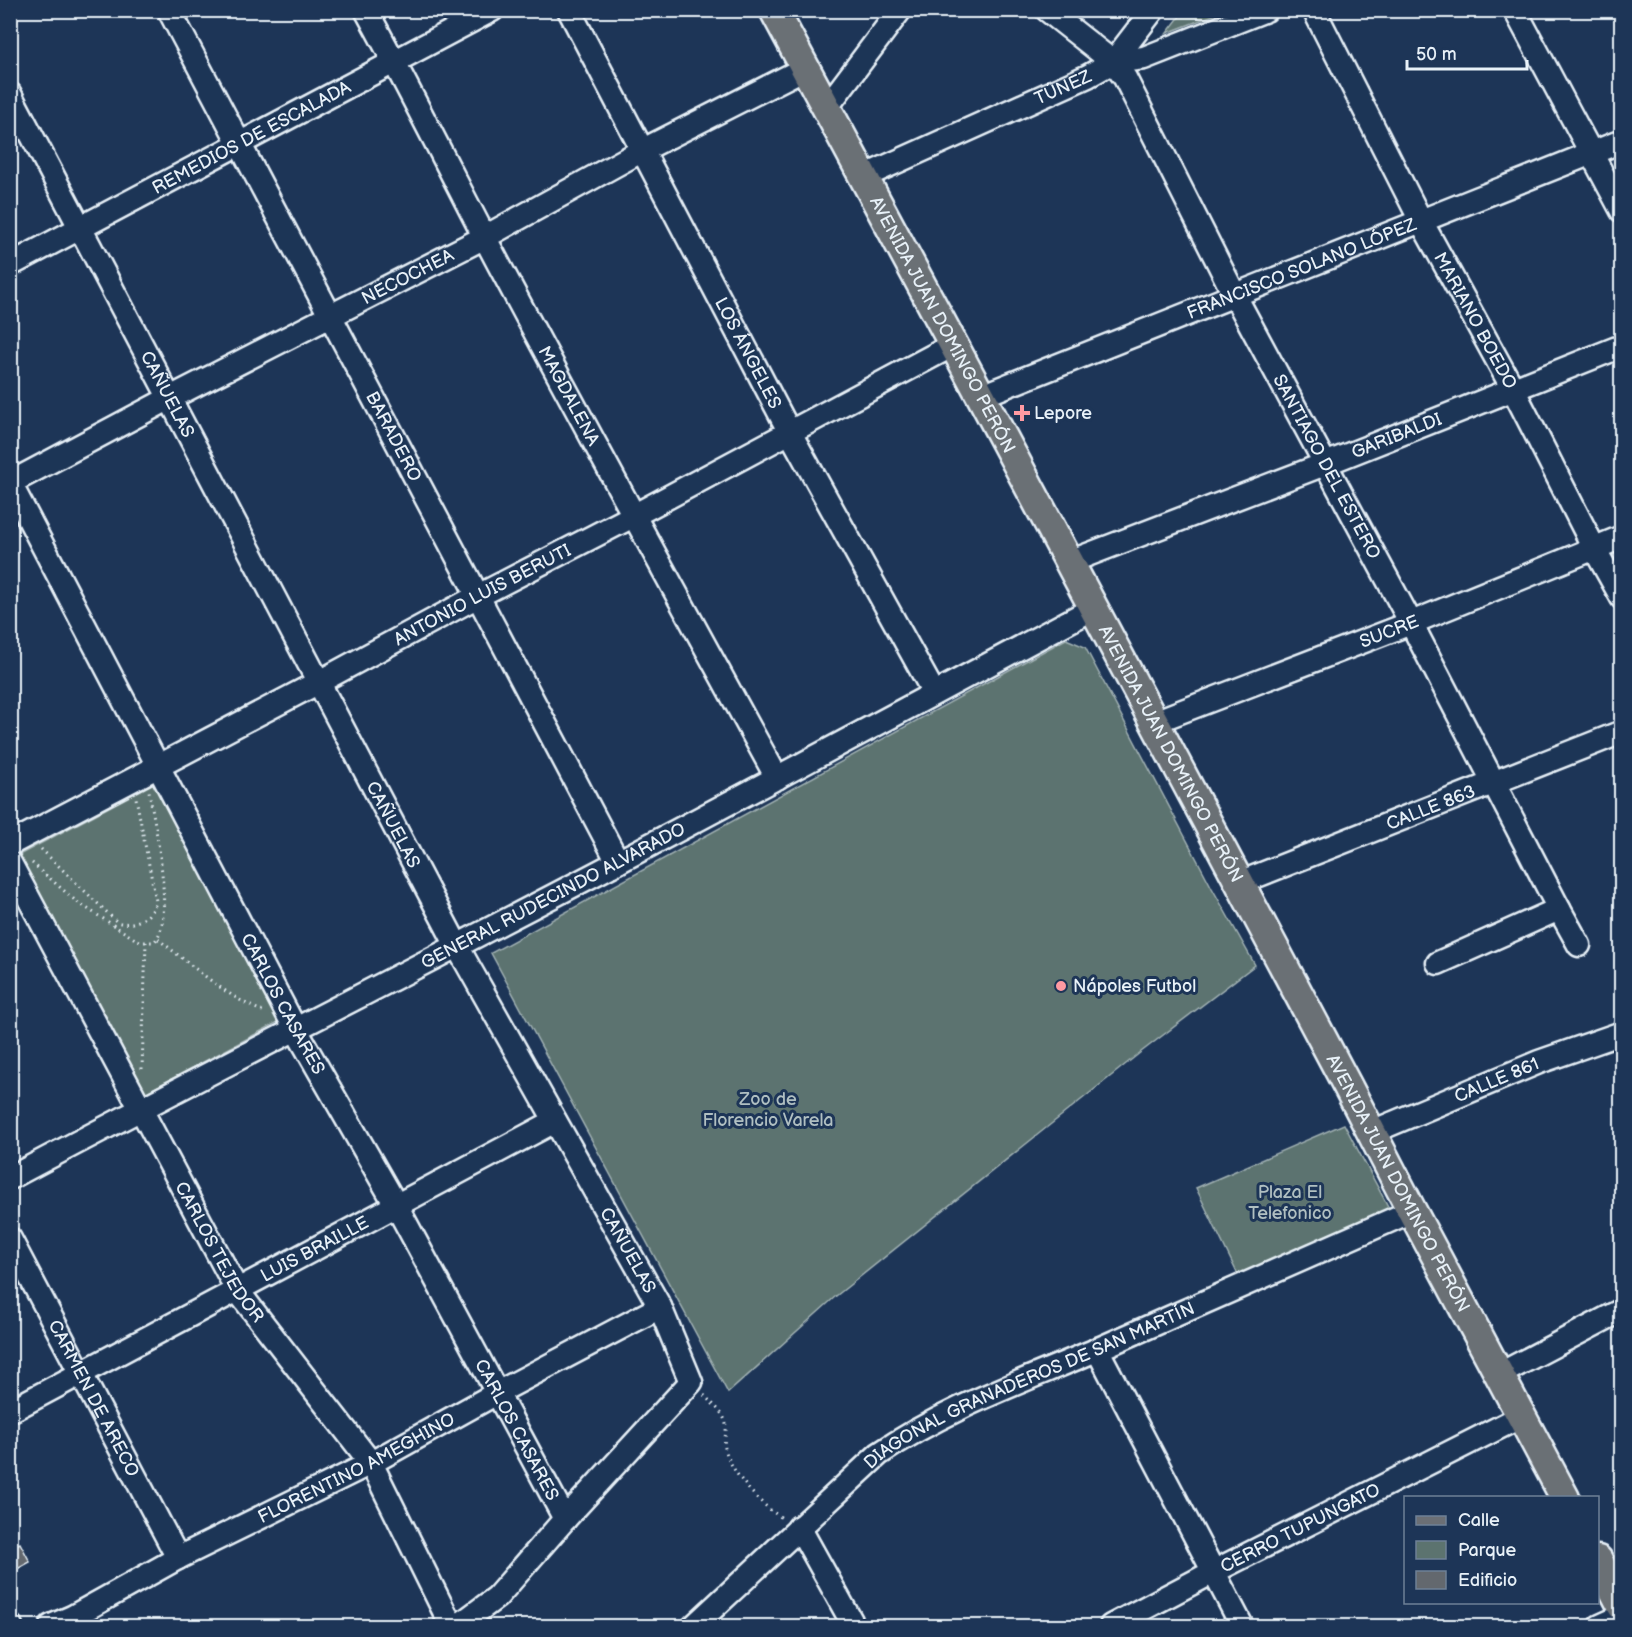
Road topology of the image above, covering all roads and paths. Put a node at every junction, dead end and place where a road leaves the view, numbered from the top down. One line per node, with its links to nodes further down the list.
1 (169, 10): 18 (street, BARADERO)
2 (366, 10): 12 (street, MAGDALENA)
3 (492, 10): 12 (street, REMEDIOS DE ESCALADA)
4 (569, 10): 19 (street, LOS ÁNGELES)
5 (774, 10): 14 (main road, AVENIDA JUAN DOMINGO PERÓN)
6 (900, 10): 16 (street)
7 (1047, 10): 13 (street, SANTIAGO DEL ESTERO)
8 (1153, 10): 13 (street)
9 (1266, 10): 13 (street, TÚNEZ)
10 (1314, 10): 23 (street, MARIANO BOEDO)
11 (1515, 10): 20 (street)
12 (395, 62): 18 (street, REMEDIOS DE ESCALADA); 25 (street, MAGDALENA)
13 (1113, 62): 21 (street, TÚNEZ); 27 (street, SANTIAGO DEL ESTERO)
14 (805, 68): 16 (main road, AVENIDA JUAN DOMINGO PERÓN); 19 (street, NECOCHEA)
15 (10, 94): 24 (street, CAÑUELAS)
16 (826, 108): 21 (main road, AVENIDA JUAN DOMINGO PERÓN)
17 (1622, 141): 20 (street, FRANCISCO SOLANO LÓPEZ)
18 (240, 144): 24 (street, REMEDIOS DE ESCALADA); 28 (street, BARADERO)
19 (641, 151): 25 (street, NECOCHEA); 34 (street, LOS ÁNGELES)
20 (1591, 154): 22 (street); 23 (street, FRANCISCO SOLANO LÓPEZ)
21 (863, 177): 29 (main road, AVENIDA JUAN DOMINGO PERÓN)
22 (1622, 211)
23 (1421, 221): 27 (street, FRANCISCO SOLANO LÓPEZ); 31 (street, MARIANO BOEDO)
24 (81, 228): 26 (street, REMEDIOS DE ESCALADA); 33 (street, CAÑUELAS)
25 (485, 237): 28 (street, NECOCHEA); 37 (street, MAGDALENA)
26 (10, 265)
27 (1235, 296): 32 (street, FRANCISCO SOLANO LÓPEZ); 35 (street, SANTIAGO DEL ESTERO)
28 (330, 316): 33 (street, NECOCHEA); 41 (street, BARADERO)
29 (953, 345): 32 (main road, AVENIDA JUAN DOMINGO PERÓN); 34 (street, ANTONIO LUIS BERUTI)
30 (1622, 346): 31 (street, GARIBALDI)
31 (1513, 389): 35 (street, GARIBALDI); 39 (street, MARIANO BOEDO)
32 (981, 396): 40 (main road, AVENIDA JUAN DOMINGO PERÓN)
33 (170, 398): 36 (street, NECOCHEA); 45 (street, CAÑUELAS)
34 (789, 431): 37 (street, ANTONIO LUIS BERUTI); 46 (street, LOS ÁNGELES)
35 (1325, 464): 40 (street, GARIBALDI); 44 (street, SANTIAGO DEL ESTERO)
36 (11, 483): 49 (street, CARLOS CASARES)
37 (633, 516): 41 (street, ANTONIO LUIS BERUTI); 50 (street, MAGDALENA)
38 (1622, 537): 39 (street, SUCRE)
39 (1594, 548): 42 (street, MARIANO BOEDO); 44 (street, SUCRE)
40 (1069, 562): 43 (main road, AVENIDA JUAN DOMINGO PERÓN)
41 (478, 596): 45 (street, ANTONIO LUIS BERUTI); 53 (street, BARADERO)
42 (1622, 598)
43 (1094, 608): 46 (street, GENERAL RUDECINDO ALVARADO); 47 (main road, AVENIDA JUAN DOMINGO PERÓN)
44 (1411, 623): 47 (street, SUCRE); 51 (street, SANTIAGO DEL ESTERO)
45 (319, 682): 49 (street, ANTONIO LUIS BERUTI); 59 (street, CAÑUELAS)
46 (934, 693): 50 (street, GENERAL RUDECINDO ALVARADO)
47 (1154, 722): 54 (main road, AVENIDA JUAN DOMINGO PERÓN)
48 (1622, 732): 51 (street, CALLE 863)
49 (146, 772): 52 (street, ANTONIO LUIS BERUTI); 52 (path); 56 (path); 61 (street, CARLOS CASARES)
50 (777, 778): 53 (street, GENERAL RUDECINDO ALVARADO)
51 (1494, 783): 54 (street, CALLE 863); 55 (street, SANTIAGO DEL ESTERO)
52 (19, 850): 57 (path); 64 (street, CARLOS TEJEDOR)
53 (618, 862): 59 (street, GENERAL RUDECINDO ALVARADO)
54 (1239, 882): 66 (main road, AVENIDA JUAN DOMINGO PERÓN)
55 (1559, 909): 58 (street, SANTIAGO DEL ESTERO); 60 (street)
56 (158, 939): 57 (path); 61 (path)
57 (146, 942): 63 (path)
58 (1579, 945)
59 (457, 946): 61 (street, GENERAL RUDECINDO ALVARADO); 65 (street, CAÑUELAS)
60 (1438, 963)
61 (293, 1024): 64 (street, GENERAL RUDECINDO ALVARADO); 68 (street, CARLOS CASARES)
62 (1622, 1033): 66 (street, CALLE 861)
63 (142, 1073)
64 (141, 1109): 67 (street, GENERAL RUDECINDO ALVARADO); 71 (street, CARLOS TEJEDOR)
65 (555, 1121): 68 (street, LUIS BRAILLE); 72 (street, CAÑUELAS)
66 (1372, 1132): 69 (main road, AVENIDA JUAN DOMINGO PERÓN)
67 (10, 1178)
68 (396, 1204): 71 (street, LUIS BRAILLE); 78 (street, CARLOS CASARES)
69 (1412, 1211): 74 (street, DIAGONAL GRANADEROS DE SAN MARTÍN); 76 (main road, AVENIDA JUAN DOMINGO PERÓN)
70 (10, 1239): 75 (street, CARMEN DE ARECO)
71 (237, 1290): 75 (street, LUIS BRAILLE); 81 (street, CARLOS TEJEDOR)
72 (660, 1307): 77 (street, CAÑUELAS); 78 (street, FLORENTINO AMEGHINO)
73 (1622, 1310): 76 (street)
74 (1097, 1349): 84 (street, DIAGONAL GRANADEROS DE SAN MARTÍN); 87 (street)
75 (82, 1372): 79 (street, LUIS BRAILLE); 85 (street, CARMEN DE ARECO)
76 (1500, 1374): 80 (main road, AVENIDA JUAN DOMINGO PERÓN)
77 (691, 1382): 83 (street); 84 (path)
78 (497, 1393): 81 (street, FLORENTINO AMEGHINO); 83 (street, CARLOS CASARES)
79 (10, 1411)
80 (1522, 1416): 82 (main road, AVENIDA JUAN DOMINGO PERÓN); 87 (street, CERRO TUPUNGATO)
81 (371, 1463): 85 (street, FLORENTINO AMEGHINO); 91 (street, CARLOS TEJEDOR)
82 (1564, 1496)
83 (565, 1519): 91 (street)
84 (799, 1527): 93 (street, DIAGONAL GRANADEROS DE SAN MARTÍN); 94 (street)
85 (178, 1558): 90 (street, FLORENTINO AMEGHINO)
86 (1599, 1562): 88 (main road)
87 (1213, 1572): 95 (street, CERRO TUPUNGATO); 96 (street)
88 (1622, 1606)
89 (1622, 1616): 97 (street)
90 (74, 1622): 92 (street, FLORENTINO AMEGHINO)
91 (449, 1623)
92 (51, 1626)
93 (694, 1626)
94 (854, 1626)
95 (1111, 1626)
96 (1242, 1626)
97 (1600, 1626)

